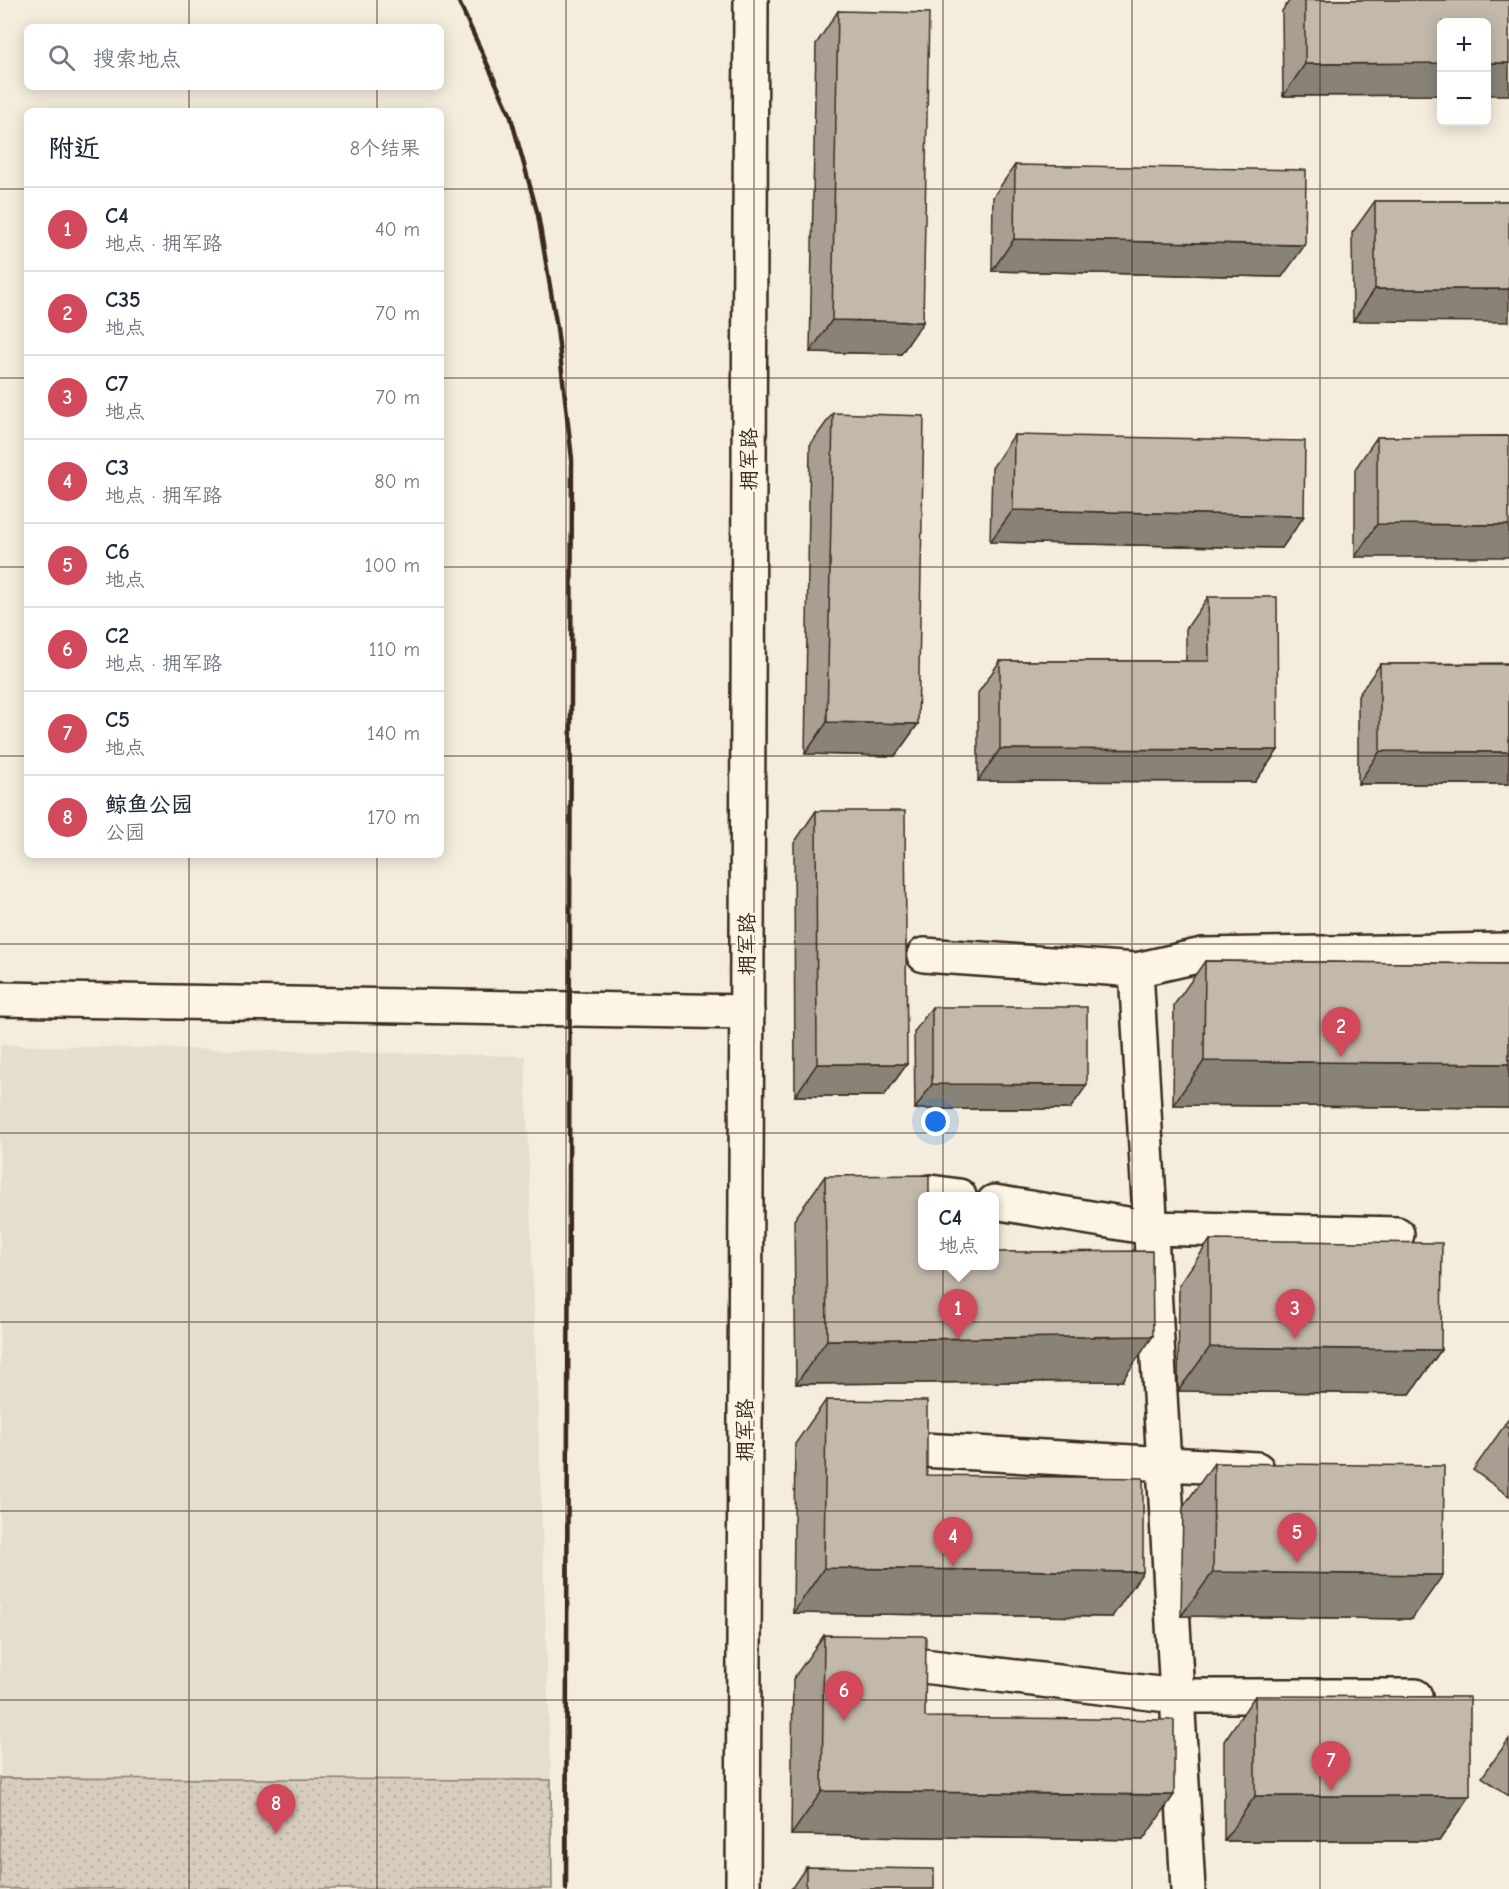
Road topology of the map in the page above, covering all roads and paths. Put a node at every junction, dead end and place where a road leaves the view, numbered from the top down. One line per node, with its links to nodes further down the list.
1 (751, 0): 6 (street, 拥军路)
2 (1509, 950): 4 (street)
3 (924, 955): 4 (street)
4 (1136, 970): 8 (street)
5 (0, 999): 6 (street)
6 (747, 1012): 16 (street, 拥军路)
7 (999, 1203): 8 (street)
8 (1151, 1228): 9 (street); 11 (street)
9 (1397, 1234)
10 (922, 1450): 11 (street)
11 (1164, 1464): 12 (street); 14 (street)
12 (1292, 1470)
13 (923, 1666): 14 (street)
14 (1176, 1695): 15 (street); 17 (street)
15 (1415, 1695)
16 (743, 1889)
17 (1188, 1889)

